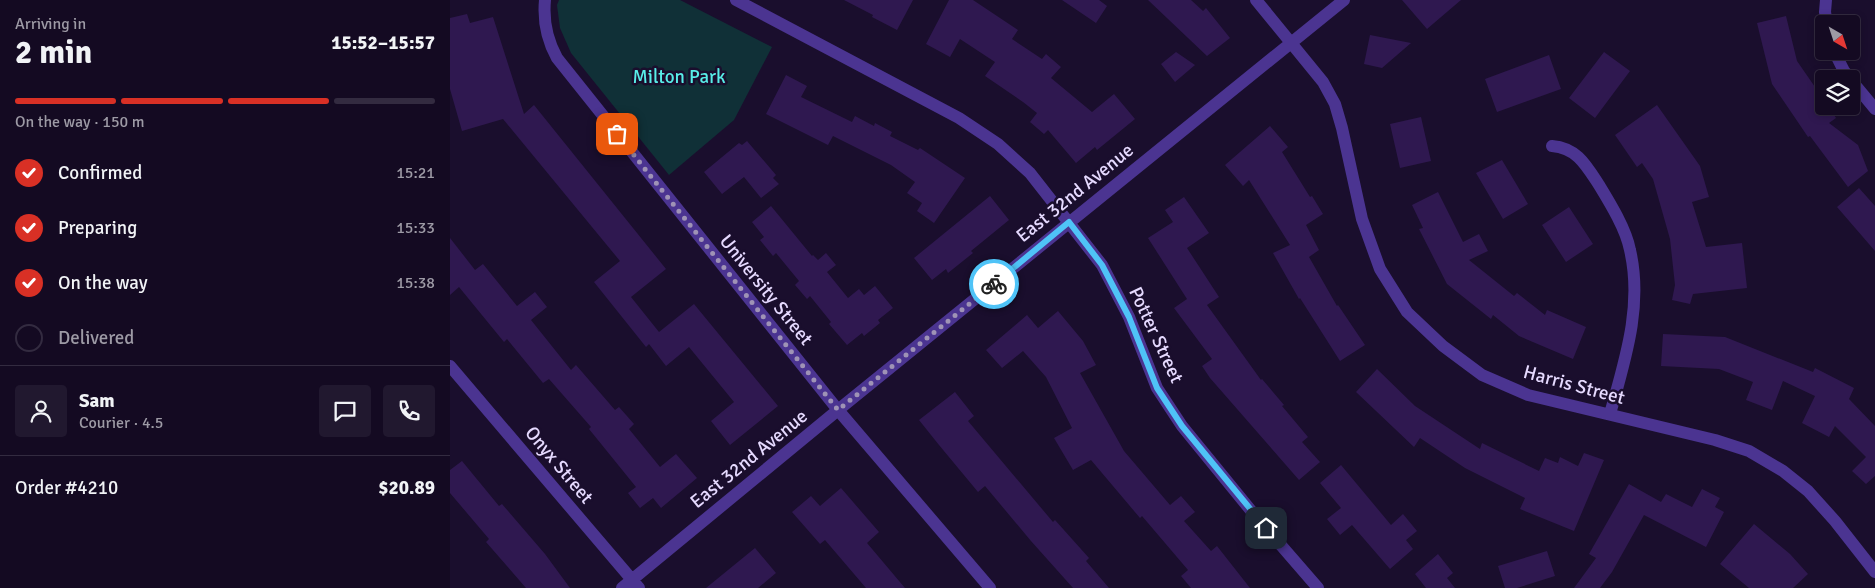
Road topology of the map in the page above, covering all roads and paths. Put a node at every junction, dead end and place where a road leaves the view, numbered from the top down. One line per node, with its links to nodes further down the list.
1 (545, 0): 13 (street, University Street)
2 (736, 0): 11 (street, Potter Street)
3 (1256, 0): 7 (street, Harris Street)
4 (1344, 0): 7 (street, East 32nd Avenue)
5 (1826, 0): 6 (street)
6 (1826, 15)
7 (1291, 43): 11 (street, East 32nd Avenue); 14 (street, Harris Street)
8 (1860, 90): 9 (street)
9 (1875, 109)
10 (1552, 146): 14 (street)
11 (1069, 222): 13 (street, East 32nd Avenue); 19 (street, Potter Street)
12 (450, 366): 16 (street, Onyx Street)
13 (838, 410): 16 (street, East 32nd Avenue); 18 (street, University Street)
14 (1610, 414): 15 (street, Harris Street)
15 (1875, 572)
16 (636, 584): 17 (street, East 32nd Avenue)
17 (622, 588)
18 (990, 588)
19 (1318, 588)

